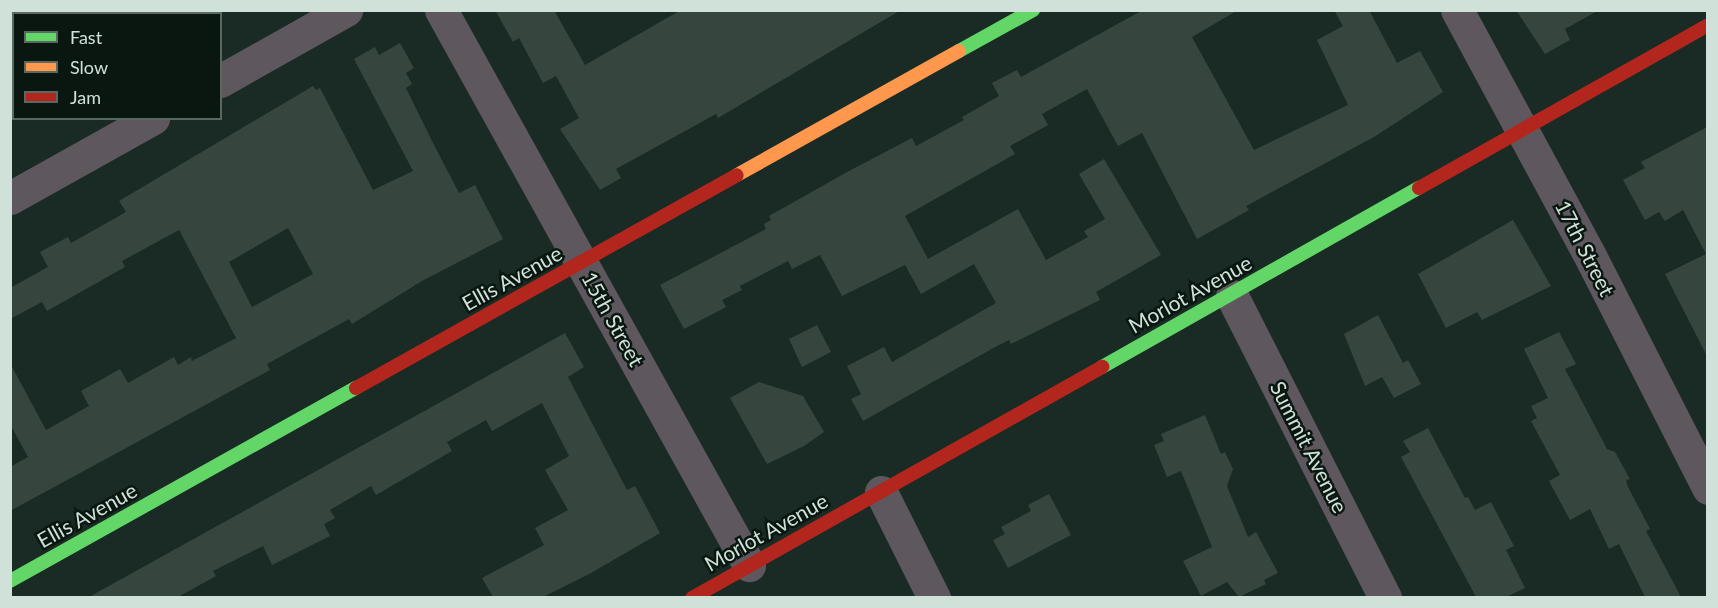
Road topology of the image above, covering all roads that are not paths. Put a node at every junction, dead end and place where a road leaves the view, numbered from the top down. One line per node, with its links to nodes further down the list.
1 (346, 10): 6 (street)
2 (441, 10): 10 (street, 15th Street)
3 (1033, 10): 10 (street, Ellis Avenue)
4 (1456, 10): 8 (street, 17th Street)
5 (1707, 25): 8 (street, Morlot Avenue)
6 (222, 80)
7 (149, 120): 9 (street)
8 (1522, 128): 11 (street, Morlot Avenue); 12 (street, 17th Street)
9 (10, 198)
10 (581, 263): 14 (street, 15th Street); 15 (street, Ellis Avenue)
11 (1232, 296): 13 (street, Morlot Avenue); 18 (street, Summit Avenue)
12 (1707, 488)
13 (880, 492): 14 (street, Morlot Avenue); 17 (street)
14 (749, 565): 16 (street, Morlot Avenue)
15 (10, 581)
16 (692, 597)
17 (934, 597)
18 (1385, 597)

